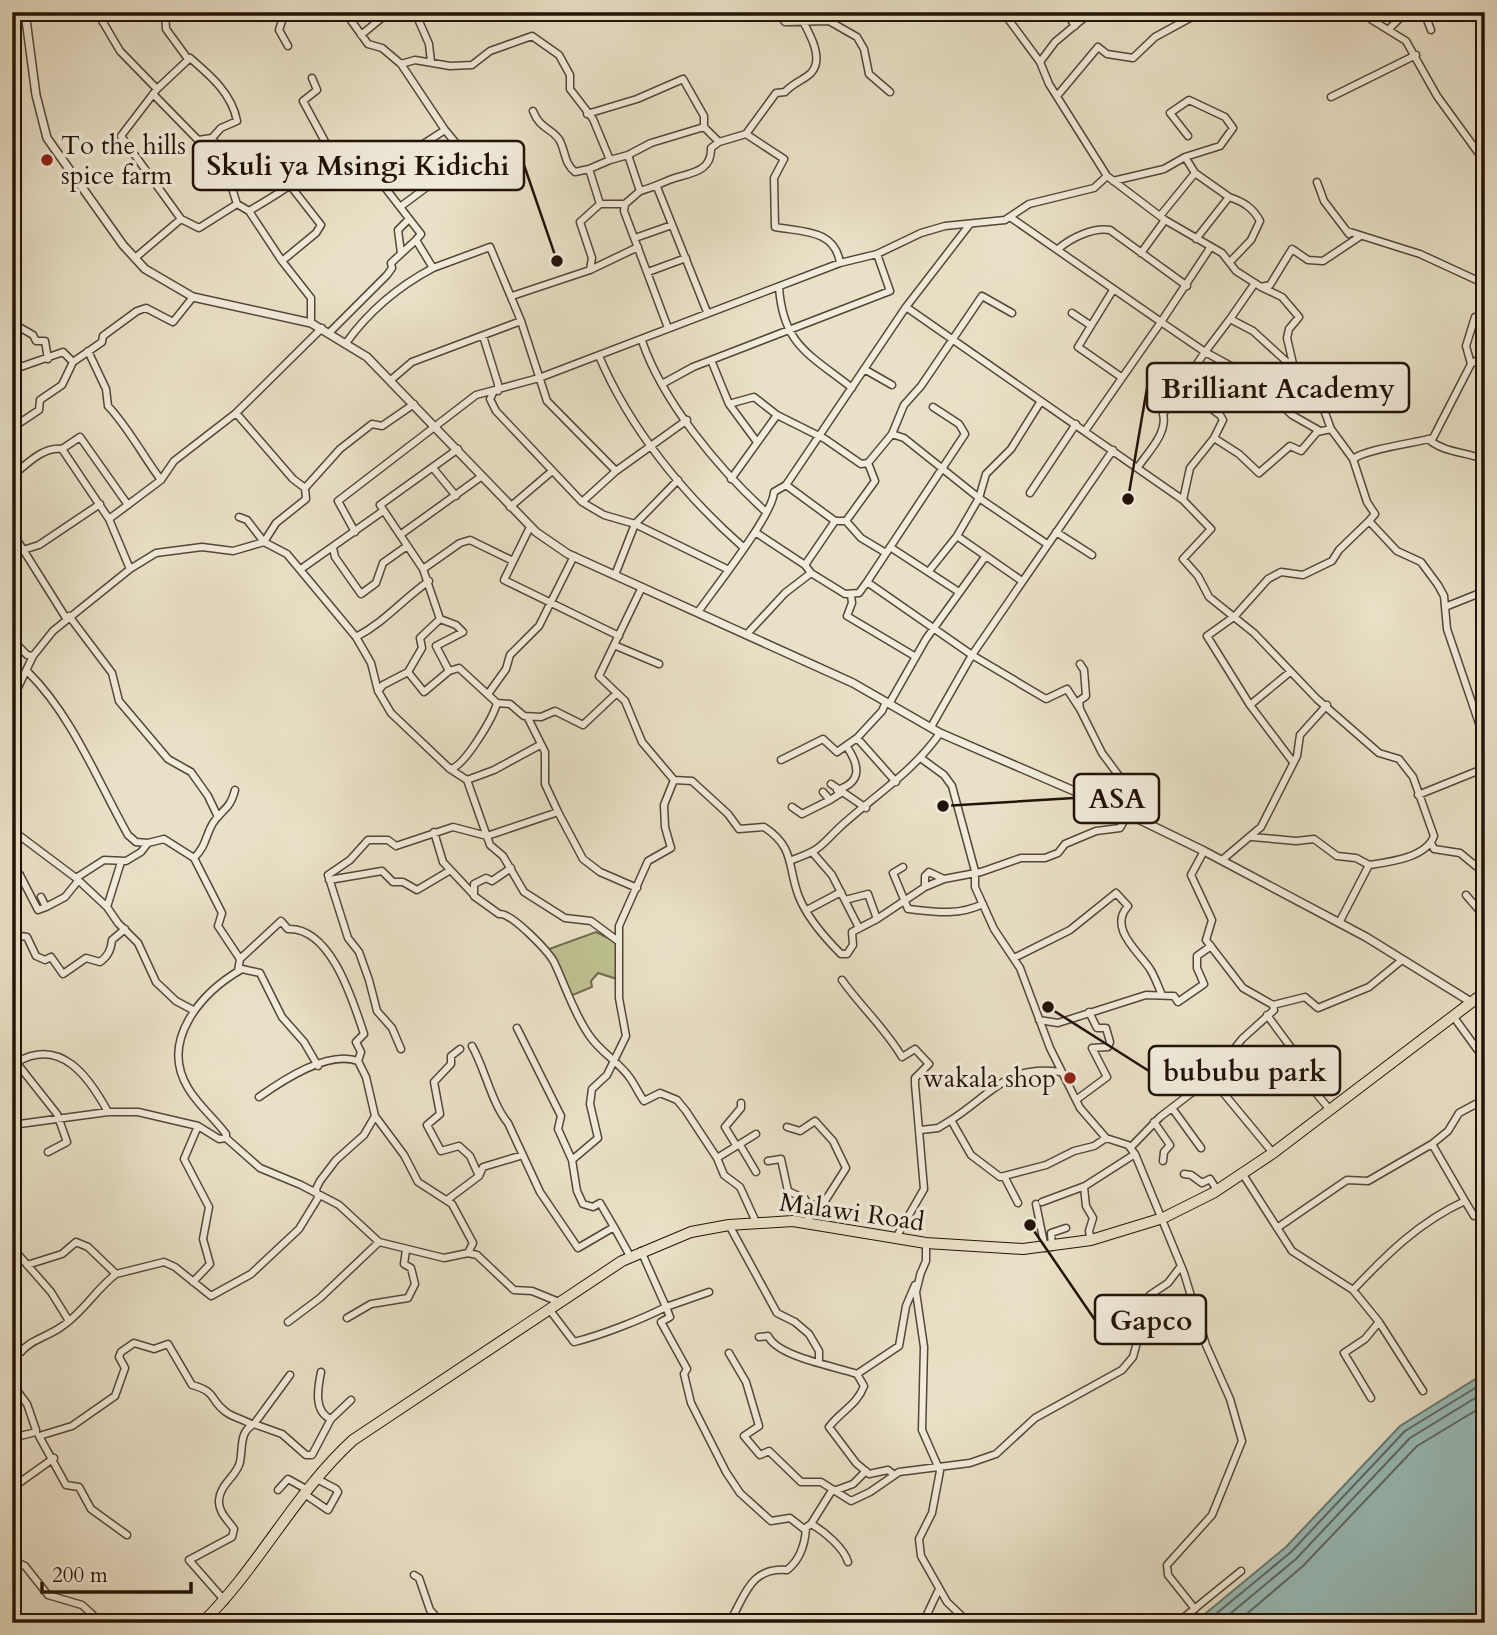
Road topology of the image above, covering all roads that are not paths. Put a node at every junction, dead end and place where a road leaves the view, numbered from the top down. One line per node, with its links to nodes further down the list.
1 (25, 12): 75 (street)
2 (165, 12): 25 (street)
3 (275, 12): 23 (street)
4 (345, 12): 22 (street)
5 (388, 12): 22 (street)
6 (415, 12): 26 (street)
7 (778, 12): 18 (street)
8 (798, 12): 18 (street)
9 (1003, 12): 27 (street)
10 (1066, 12): 19 (street)
11 (1091, 12): 19 (street)
12 (1200, 12): 16 (street)
13 (1366, 12): 20 (street)
14 (1424, 12): 21 (street)
15 (98, 13): 30 (street)
16 (1188, 15): 32 (street)
17 (1401, 17): 20 (street)
18 (802, 24): 31 (street); 38 (street)
19 (1075, 26): 27 (street)
20 (1389, 29): 24 (street)
21 (1431, 30)
22 (361, 35): 28 (street)
23 (288, 46)
24 (1416, 55): 33 (street); 45 (street)
25 (188, 59): 30 (street); 40 (street)
26 (431, 62): 28 (street); 35 (street)
27 (1040, 62): 32 (street)
28 (401, 64): 37 (street)
29 (312, 78): 50 (street)
30 (155, 91): 40 (street); 61 (street)
31 (890, 92)
32 (1057, 96): 48 (street)
33 (1331, 97)
34 (533, 111): 46 (street)
35 (587, 114): 36 (street); 44 (street)
36 (704, 127): 41 (street); 42 (street)
37 (445, 130): 57 (street); 57 (street)
38 (746, 135): 41 (street); 79 (street)
39 (1188, 136): 43 (street)
40 (212, 138): 54 (street)
41 (719, 142): 51 (street)
42 (628, 155): 44 (street); 52 (street)
43 (1185, 157): 47 (street); 48 (street)
44 (610, 160): 46 (street)
45 (1485, 162)
46 (589, 169): 55 (street)
47 (1195, 173): 53 (street); 60 (street)
48 (1110, 178): 59 (street); 60 (street)
49 (1317, 183): 67 (street)
50 (289, 184): 58 (street); 77 (street)
51 (657, 187): 52 (street); 64 (street)
52 (640, 191): 56 (street)
53 (1229, 198): 66 (street); 78 (street)
54 (237, 204): 58 (street); 61 (street)
55 (600, 204): 56 (street); 81 (street)
56 (625, 204): 65 (street)
57 (400, 207): 62 (street)
58 (249, 211): 77 (street)
59 (1010, 217): 63 (street); 71 (street)
60 (1163, 218): 66 (street); 73 (street)
61 (181, 219): 75 (street)
62 (409, 219): 68 (street); 72 (street)
63 (970, 224): 74 (street); 90 (street)
64 (672, 225): 65 (street); 76 (street)
65 (635, 238): 69 (street)
66 (1196, 239): 70 (street)
67 (1357, 239): 83 (street); 84 (street)
68 (416, 240): 72 (street); 80 (street)
69 (638, 247): 81 (street); 82 (street)
70 (1210, 248): 78 (street); 86 (street)
71 (1058, 249): 73 (street); 87 (street)
72 (401, 253): 104 (street)
73 (1141, 253): 86 (street)
74 (877, 254): 79 (street); 103 (street)
75 (135, 258): 89 (street)
76 (686, 258): 82 (street); 91 (street)
77 (282, 261): 99 (street)
78 (1230, 262): 84 (street)
79 (840, 263): 85 (street)
80 (433, 268): 88 (street); 108 (street)
81 (590, 270): 88 (street)
82 (649, 272): 102 (street)
83 (1485, 284)
84 (1258, 285): 95 (street); 119 (street)
85 (779, 286): 91 (street); 103 (street)
86 (1187, 286): 97 (street)
87 (1113, 290): 97 (street); 100 (street)
88 (512, 296): 96 (street)
89 (192, 297): 99 (street); 109 (street)
90 (906, 307): 106 (street); 118 (street)
91 (707, 312): 102 (street)
92 (1013, 313): 106 (street)
93 (1072, 313): 100 (street)
94 (1485, 315): 116 (street)
95 (1230, 318): 110 (street); 119 (street)
96 (521, 321): 105 (street); 121 (street)
97 (1161, 322): 110 (street); 120 (street)
98 (12, 323): 113 (street)
99 (311, 323): 101 (street)
100 (1090, 325): 120 (street)
101 (322, 328): 104 (street); 132 (street)
102 (668, 328): 107 (street)
103 (788, 331): 114 (street); 125 (street)
104 (330, 332): 108 (street)
105 (483, 336): 122 (street); 127 (street)
106 (951, 340): 128 (street); 141 (street)
107 (642, 341): 112 (street); 123 (street)
108 (346, 343): 122 (street)
109 (88, 351): 115 (street); 160 (street)
110 (1205, 352): 126 (street); 140 (street)
111 (1485, 355): 116 (street)
112 (599, 356): 121 (street); 146 (street)
113 (48, 359): 115 (street); 117 (street)
114 (711, 360): 123 (street); 130 (street)
115 (73, 362): 137 (street)
116 (1471, 364): 144 (street)
117 (12, 369)
118 (864, 369): 124 (street); 125 (street)
119 (1294, 369): 138 (street)
120 (1121, 377): 139 (street)
121 (539, 378): 127 (street); 155 (street)
122 (392, 379): 129 (street)
123 (662, 384): 134 (street)
124 (892, 385)
125 (852, 388): 142 (street)
126 (1183, 388): 143 (street); 153 (street)
127 (496, 392): 136 (street); 157 (street)
128 (1041, 401): 135 (street); 167 (street)
129 (415, 404): 136 (street); 164 (street)
130 (729, 404): 133 (street); 145 (street)
131 (933, 407): 156 (street)
132 (236, 413): 160 (street); 164 (street)
133 (777, 415): 142 (street); 145 (street)
134 (687, 420): 146 (street); 162 (street)
135 (1076, 424): 139 (street); 165 (street)
136 (436, 425): 148 (street); 184 (street)
137 (12, 428)
138 (1331, 429): 140 (street); 150 (street)
139 (1085, 431): 149 (street)
140 (1320, 431): 143 (street)
141 (892, 434): 152 (street); 156 (street)
142 (820, 436): 152 (street); 163 (street)
143 (1214, 438): 168 (street)
144 (1428, 439): 150 (street); 151 (street)
145 (757, 442): 162 (street)
146 (652, 446): 155 (street); 161 (street)
147 (62, 449): 158 (street); 170 (street); 171 (street)
148 (458, 449): 154 (street); 159 (street)
149 (1113, 450): 153 (street); 182 (street)
150 (1353, 459): 179 (street)
151 (1485, 460)
152 (867, 463): 178 (street)
153 (1138, 467): 168 (street)
154 (433, 468): 166 (street); 173 (street)
155 (616, 471): 169 (street)
156 (943, 471): 167 (street); 194 (street)
157 (551, 472): 169 (street); 172 (street)
158 (12, 476)
159 (482, 476): 166 (street); 172 (street)
160 (161, 480): 171 (street)
161 (678, 480): 180 (street); 191 (street)
162 (731, 480): 174 (street)
163 (786, 485): 174 (street); 177 (street)
164 (304, 488): 188 (street)
165 (1030, 493)
166 (456, 496): 186 (street)
167 (979, 498): 187 (street); 189 (street)
168 (1183, 500): 217 (street)
169 (582, 502): 180 (street)
170 (100, 504): 176 (street); 193 (street)
171 (128, 505): 176 (street)
172 (510, 507): 181 (street)
173 (383, 511): 184 (street); 186 (street)
174 (766, 512): 185 (street)
175 (239, 517): 188 (street)
176 (109, 519): 200 (street)
177 (835, 521): 178 (street); 199 (street)
178 (846, 522): 194 (street)
179 (1369, 522): 215 (street); 217 (street)
180 (635, 524): 203 (street); 206 (street)
181 (530, 527): 196 (street); 198 (street)
182 (1056, 531): 189 (street); 195 (street)
183 (12, 532): 193 (street)
184 (355, 532): 192 (street)
185 (755, 532): 191 (street); 199 (street)
186 (400, 535): 190 (street)
187 (957, 536): 197 (street); 204 (street)
188 (264, 542): 200 (street); 201 (street)
189 (1048, 544): 208 (street)
190 (407, 546): 192 (street); 202 (street)
191 (743, 547): 203 (street)
192 (333, 548): 201 (street)
193 (23, 550): 218 (street)
194 (888, 550): 204 (street); 209 (street)
195 (1092, 555)
196 (574, 556): 206 (street); 214 (street)
197 (985, 557): 208 (street); 212 (street)
198 (512, 559): 202 (street); 214 (street)
199 (804, 565): 205 (street)
200 (130, 569): 218 (street)
201 (301, 569): 223 (street)
202 (423, 569): 207 (street)
203 (727, 569): 216 (street)
204 (929, 571): 212 (street)
205 (811, 573): 213 (street); 221 (street)
206 (615, 575): 210 (street)
207 (429, 581): 219 (street); 223 (street)
208 (1022, 581): 226 (street)
209 (867, 582): 213 (street); 220 (street)
210 (642, 587): 216 (street); 222 (street)
211 (1485, 591): 215 (street)
212 (959, 592): 220 (street)
213 (851, 595): 228 (street)
214 (551, 603): 222 (street); 237 (street)
215 (1445, 607): 248 (street)
216 (698, 612): 221 (street)
217 (1235, 616): 234 (street); 241 (street)
218 (67, 617): 227 (street); 268 (street)
219 (440, 619): 231 (street); 233 (street)
220 (936, 629): 226 (street); 228 (street)
221 (747, 634): 240 (street)
222 (619, 636): 225 (street)
223 (356, 637): 235 (street)
224 (12, 639): 227 (street)
225 (614, 645): 229 (street); 236 (street)
226 (972, 655): 243 (street); 245 (street)
227 (33, 656): 232 (street)
228 (916, 657): 240 (street)
229 (659, 664)
230 (1080, 664): 243 (street)
231 (449, 671): 233 (street); 237 (street)
232 (28, 672): 238 (street); 273 (street)
233 (408, 672): 235 (street)
234 (1290, 672): 241 (street); 242 (street)
235 (378, 691): 255 (street)
236 (617, 693): 244 (street); 257 (street)
237 (488, 694): 239 (street)
238 (12, 701)
239 (497, 703): 244 (street); 255 (street)
240 (887, 703): 245 (street); 247 (street)
241 (1251, 705): 253 (street)
242 (1327, 705): 253 (street); 262 (street)
243 (1080, 709): 267 (street)
244 (528, 718): 249 (street)
245 (931, 727): 246 (street)
246 (940, 733): 251 (street); 267 (street)
247 (857, 738): 250 (street); 258 (street)
248 (1485, 741)
249 (540, 745): 256 (street); 266 (street)
250 (847, 747): 252 (street); 259 (street)
251 (922, 759): 258 (street); 287 (street)
252 (781, 760)
253 (1293, 762): 272 (street)
254 (1485, 768): 262 (street)
255 (450, 769): 256 (street)
256 (467, 780): 271 (street)
257 (674, 780): 278 (street); 292 (street)
258 (896, 782): 265 (street)
259 (836, 789): 263 (street); 265 (street)
260 (235, 790): 268 (street)
261 (823, 792): 263 (street)
262 (1418, 795): 274 (street)
263 (830, 800): 264 (street)
264 (792, 807)
265 (866, 808): 276 (street)
266 (558, 812): 271 (street); 292 (street)
267 (1130, 815): 275 (street); 287 (street)
268 (218, 817): 277 (street)
269 (12, 830): 288 (street)
270 (434, 832): 271 (street); 286 (street); 290 (street)
271 (487, 836): 285 (street)
272 (1252, 837): 279 (street); 281 (street)
273 (148, 843): 277 (street); 280 (street)
274 (1432, 843): 281 (street); 283 (street)
275 (1204, 851): 279 (street); 310 (street)
276 (813, 853): 278 (street); 293 (street)
277 (194, 858): 311 (street)
278 (792, 860): 302 (street)
279 (1222, 860): 305 (street)
280 (121, 862): 288 (street); 301 (street)
281 (1369, 865): 305 (street)
282 (903, 867): 298 (street)
283 (1485, 867)
284 (12, 868): 300 (street)
285 (510, 868): 295 (street); 309 (street)
286 (449, 871): 290 (street); 295 (street)
287 (975, 871): 289 (street); 299 (street)
288 (77, 879): 300 (street); 301 (street)
289 (944, 879): 291 (street); 291 (street)
290 (329, 880): 327 (street)
291 (925, 887): 298 (street)
292 (636, 888): 309 (street)
293 (841, 892): 297 (street); 302 (street)
294 (1466, 895): 303 (street)
295 (474, 896): 332 (street)
296 (41, 897): 300 (street)
297 (845, 900): 304 (street); 306 (street)
298 (903, 902): 299 (street); 304 (street)
299 (983, 904): 312 (street)
300 (46, 907)
301 (107, 907): 307 (street)
302 (807, 910): 306 (street)
303 (1485, 917)
304 (877, 919): 306 (street)
305 (1339, 923): 313 (street)
306 (859, 928)
307 (125, 929): 308 (street); 320 (street)
308 (12, 934)
309 (618, 941): 332 (street)
310 (1211, 946): 317 (street); 319 (street)
311 (240, 958): 314 (street); 331 (street)
312 (1014, 958): 317 (street); 324 (street)
313 (1402, 960): 318 (street); 319 (street)
314 (239, 971): 320 (street); 333 (street)
315 (842, 980): 350 (street)
316 (1485, 992): 318 (main road, Malawi Road)
317 (1161, 995): 321 (street)
318 (1471, 1002): 323 (main road, Malawi Road)
319 (1273, 1005): 322 (street)
320 (193, 1010): 352 (street)
321 (1089, 1012): 324 (street); 338 (street)
322 (1266, 1015): 335 (street); 341 (street)
323 (1452, 1016): 329 (street); 341 (main road, Malawi Road)
324 (1039, 1020): 334 (street)
325 (517, 1028): 363 (street)
326 (472, 1046): 361 (street)
327 (401, 1049)
328 (460, 1049): 367 (street)
329 (1483, 1055)
330 (15, 1059): 342 (street); 344 (street)
331 (358, 1060): 333 (street); 343 (street)
332 (613, 1062): 362 (street); 363 (street)
333 (318, 1066): 336 (street)
334 (1060, 1072): 338 (street); 345 (street)
335 (1211, 1078): 340 (street); 359 (street)
336 (259, 1097)
337 (1485, 1099): 354 (street)
338 (1076, 1100): 353 (street)
339 (741, 1103): 355 (street)
340 (1172, 1108): 346 (street); 357 (street)
341 (1330, 1110): 359 (main road, Malawi Road)
342 (108, 1112): 344 (street); 348 (street)
343 (375, 1116): 371 (street); 372 (street)
344 (58, 1119): 347 (street); 358 (street)
345 (951, 1120): 350 (street); 368 (street)
346 (1154, 1122): 356 (street); 364 (street)
347 (12, 1125)
348 (198, 1126): 352 (street); 398 (street)
349 (788, 1127): 375 (street)
350 (921, 1130): 384 (street)
351 (756, 1134): 355 (street)
352 (226, 1138): 371 (street)
353 (1106, 1138): 356 (street); 368 (street)
354 (1432, 1144): 373 (street); 382 (street)
355 (738, 1145): 362 (street); 375 (street)
356 (1131, 1147): 360 (street)
357 (1201, 1148)
358 (48, 1152)
359 (1273, 1153): 365 (main road, Malawi Road)
360 (1135, 1154): 369 (street); 377 (street)
361 (523, 1155): 367 (street); 381 (street)
362 (717, 1158): 378 (street)
363 (572, 1160): 381 (street)
364 (1163, 1161)
365 (1242, 1173): 370 (main road, Malawi Road); 382 (street)
366 (1184, 1174): 370 (street)
367 (479, 1176): 372 (street)
368 (1004, 1176): 374 (street)
369 (1084, 1187): 385 (street); 388 (street)
370 (1217, 1190): 377 (main road, Malawi Road)
371 (319, 1196): 386 (street); 398 (street)
372 (447, 1200): 392 (street)
373 (1465, 1201): 376 (street); 399 (street)
374 (1018, 1203)
375 (809, 1207): 379 (street)
376 (1485, 1214)
377 (1163, 1218): 385 (main road, Malawi Road); 395 (street)
378 (756, 1222): 379 (main road, Malawi Road); 380 (main road, Malawi Road)
379 (809, 1223): 384 (main road, Malawi Road)
380 (729, 1225): 390 (main road, Malawi Road); 411 (street)
381 (614, 1227): 393 (street)
382 (1277, 1227): 399 (street)
383 (1066, 1228): 388 (street)
384 (897, 1236): 387 (main road, Malawi Road)
385 (1091, 1240): 388 (main road, Malawi Road)
386 (379, 1242): 389 (street); 406 (street)
387 (926, 1243): 388 (main road, Malawi Road); 396 (street)
388 (1048, 1247)
389 (406, 1250): 392 (street); 404 (street)
390 (641, 1251): 393 (main road, Malawi Road); 402 (street)
391 (16, 1252): 394 (street)
392 (468, 1253): 401 (street)
393 (630, 1256): 401 (main road, Malawi Road)
394 (27, 1265): 397 (street); 405 (street)
395 (1181, 1266): 424 (street); 440 (street)
396 (921, 1272): 413 (street); 424 (street)
397 (116, 1274): 398 (street); 405 (street)
398 (193, 1282)
399 (1353, 1290): 407 (street)
400 (709, 1292): 402 (street)
401 (559, 1302): 403 (main road, Malawi Road)
402 (666, 1307): 403 (street); 432 (street)
403 (549, 1309): 427 (main road, Malawi Road)
404 (347, 1318)
405 (69, 1321): 409 (street)
406 (288, 1322)
407 (1379, 1322): 416 (street); 417 (street)
408 (759, 1337): 411 (street)
409 (12, 1353)
410 (729, 1353): 430 (street)
411 (819, 1362): 413 (street)
412 (321, 1372): 419 (street)
413 (857, 1374): 425 (street)
414 (290, 1375): 420 (street)
415 (12, 1384): 421 (street)
416 (1423, 1391)
417 (1371, 1398)
418 (351, 1400): 419 (street)
419 (331, 1419): 420 (street)
420 (253, 1424): 421 (street); 439 (street)
421 (37, 1433): 422 (street); 423 (street)
422 (12, 1438)
423 (54, 1458): 428 (street); 433 (street)
424 (936, 1466): 426 (street); 438 (street)
425 (866, 1471): 426 (street); 430 (street)
426 (893, 1474): 430 (street)
427 (315, 1478): 431 (main road, Malawi Road); 431 (street)
428 (12, 1488)
429 (278, 1490): 431 (street)
430 (833, 1490): 432 (street)
431 (305, 1491): 439 (main road, Malawi Road)
432 (809, 1526): 435 (street); 444 (street)
433 (127, 1535)
434 (12, 1559): 441 (street)
435 (848, 1562)
436 (1241, 1571): 440 (street)
437 (414, 1575): 443 (street)
438 (939, 1589): 445 (street); 446 (street)
439 (225, 1601): 442 (main road, Malawi Road)
440 (1195, 1609): 447 (street)
441 (96, 1623)
442 (202, 1623)
443 (442, 1623)
444 (729, 1623)
445 (923, 1623)
446 (969, 1623)
447 (1177, 1623)

